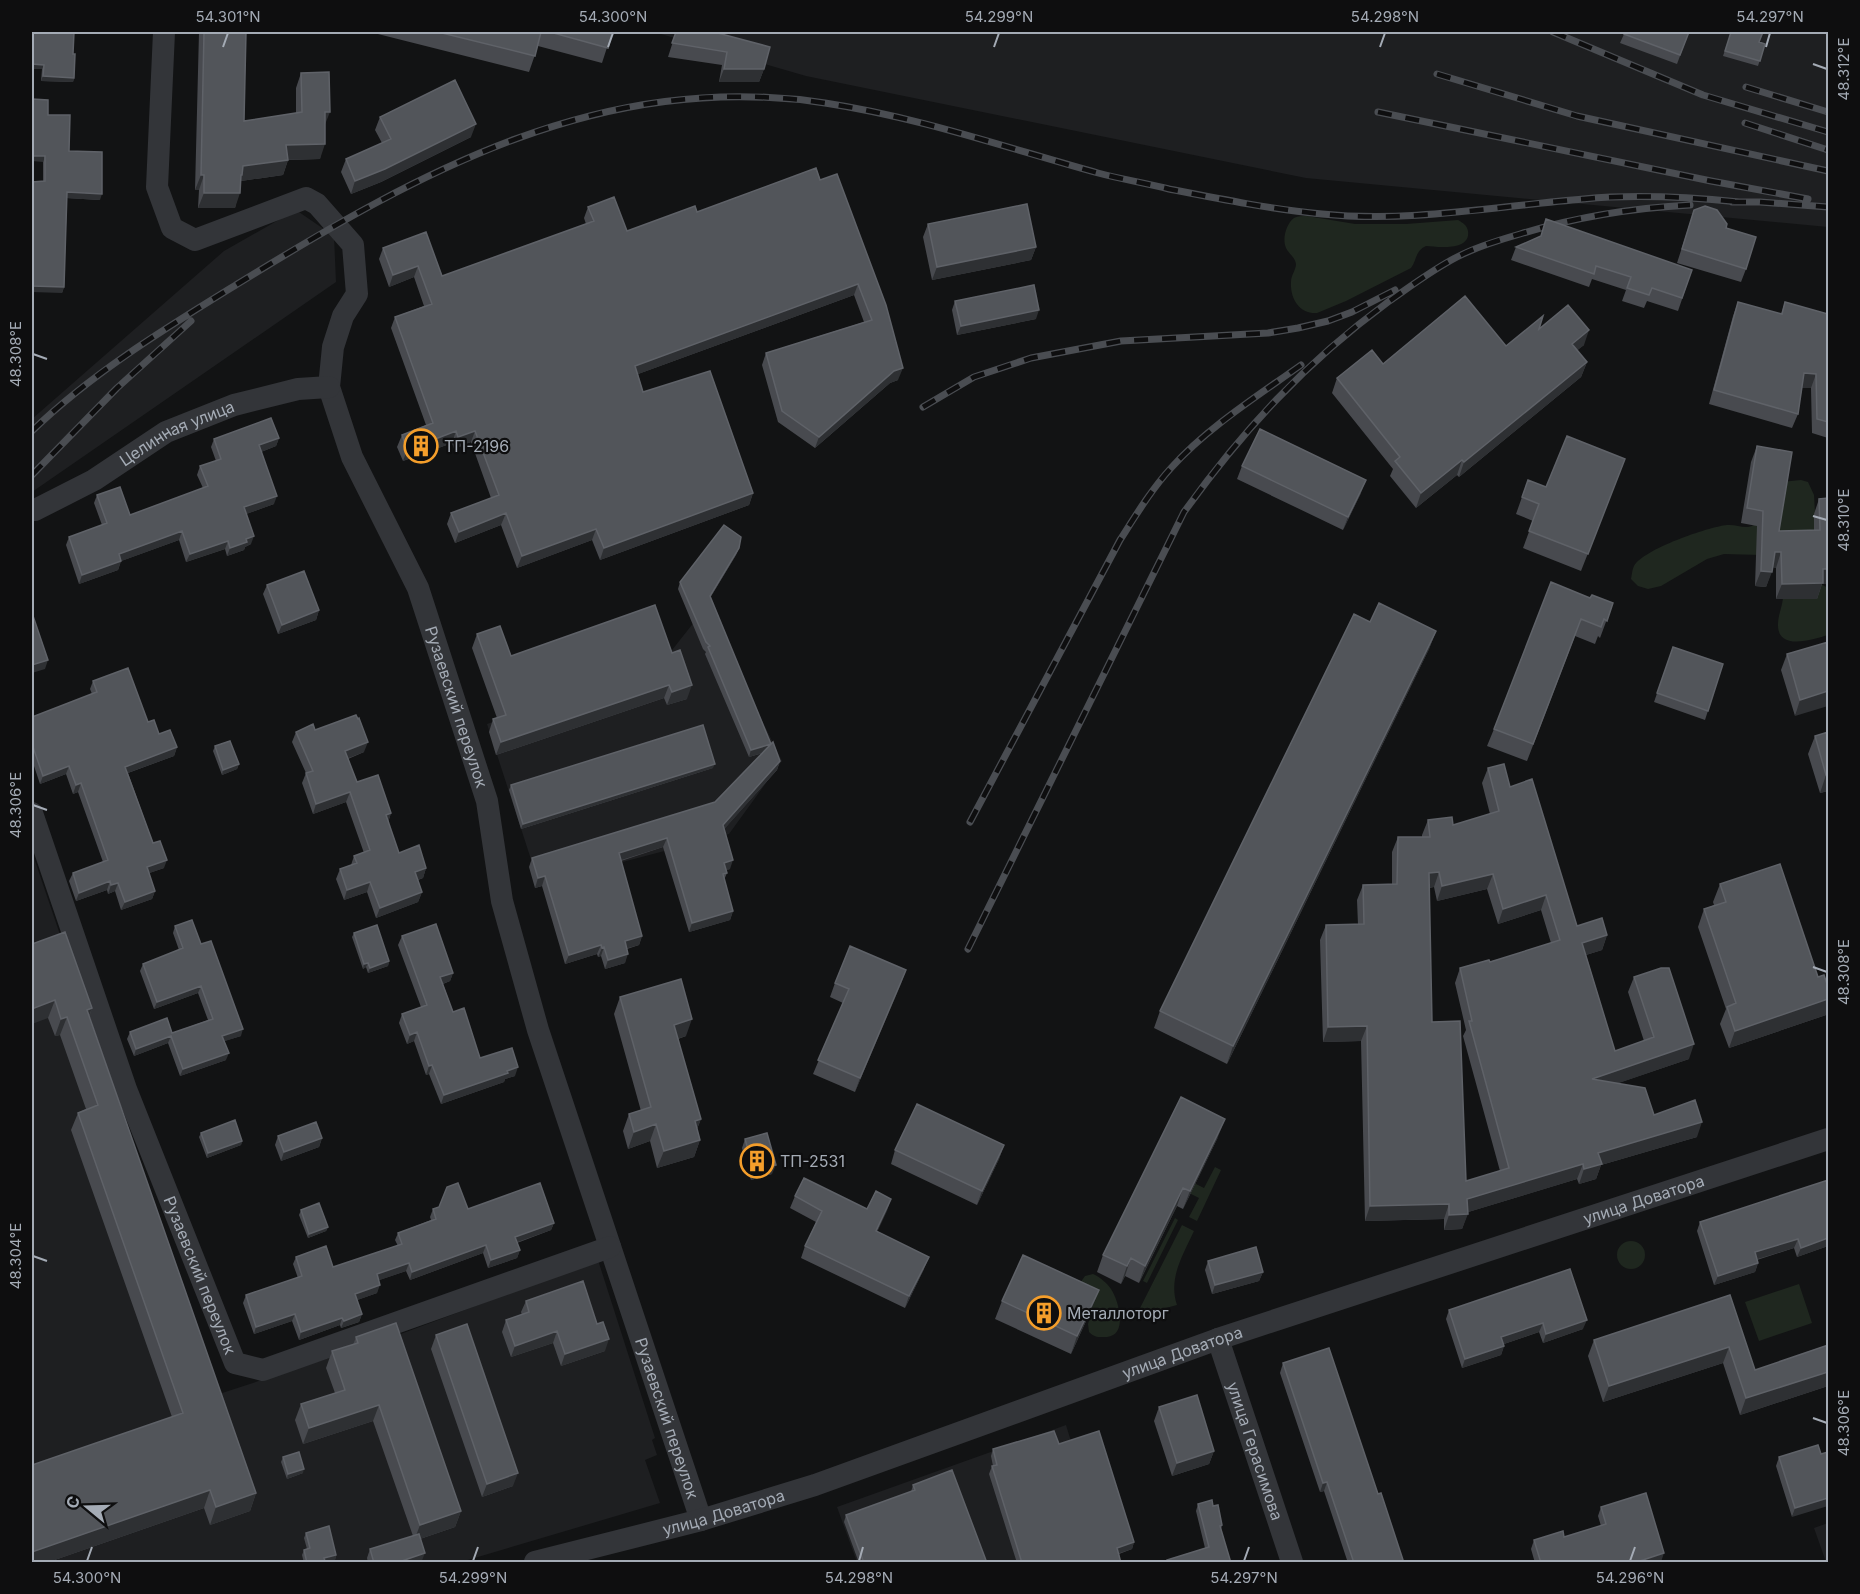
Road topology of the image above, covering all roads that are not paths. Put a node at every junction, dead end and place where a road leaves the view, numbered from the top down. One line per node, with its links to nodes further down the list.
1 (164, 32): 2 (street, Рузаевский переулок)
2 (329, 387): 3 (street, Целинная улица); 6 (street, Рузаевский переулок)
3 (35, 510)
4 (32, 813): 6 (street, Рузаевский переулок)
5 (1828, 1139): 7 (street, улица Доватора)
6 (610, 1247): 8 (street, Рузаевский переулок)
7 (1218, 1339): 8 (street, улица Доватора); 10 (street, улица Герасимова)
8 (701, 1520): 9 (street, улица Доватора)
9 (535, 1563)
10 (1292, 1563)

